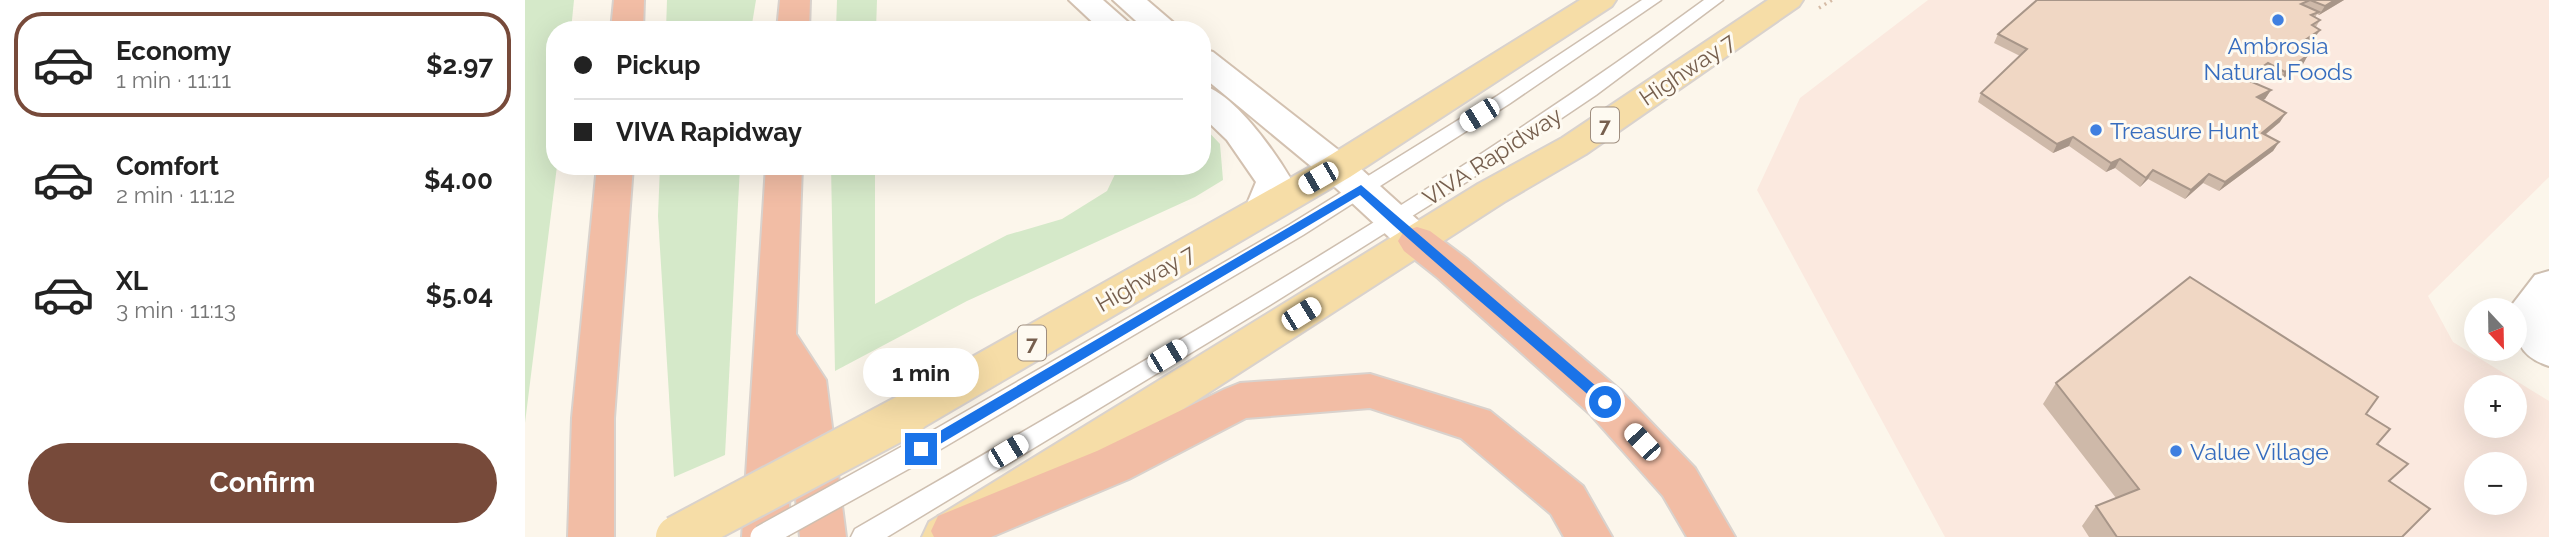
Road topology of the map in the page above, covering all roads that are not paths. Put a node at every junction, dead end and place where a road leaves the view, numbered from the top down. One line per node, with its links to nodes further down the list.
1 (629, 0): 9 (highway)
2 (795, 0): 10 (highway)
3 (1084, 0): 11 (street)
4 (1128, 0): 12 (street)
5 (1601, 0): 17 (main road, Highway 7 / 7)
6 (1653, 0): 17 (lane, VIVA Rapidway)
7 (1716, 0): 19 (lane, VIVA Rapidway)
8 (1788, 0): 19 (main road, Highway 7 / 7)
9 (628, 21)
10 (794, 21)
11 (1110, 21)
12 (1154, 21)
13 (1211, 78): 17 (street)
14 (1211, 79): 18 (street)
15 (614, 175): 25 (highway)
16 (784, 175): 21 (highway)
17 (1349, 179): 18 (main road, Highway 7 / 7); 19 (street); 23 (lane, VIVA Rapidway)
18 (1262, 211): 23 (main road, Highway 7 / 7)
19 (1405, 230): 24 (main road, Highway 7 / 7); 31 (highway)
20 (2549, 286): 22 (street)
21 (774, 335): 27 (highway); 28 (highway)
22 (2549, 350)
23 (914, 432): 26 (main road, Highway 7 / 7, bridge); 27 (lane, VIVA Rapidway, bridge)
24 (945, 521): 29 (lane); 30 (highway)
25 (591, 537)
26 (677, 537)
27 (763, 537)
28 (823, 537)
29 (864, 537)
30 (1589, 537)
31 (1711, 537)

